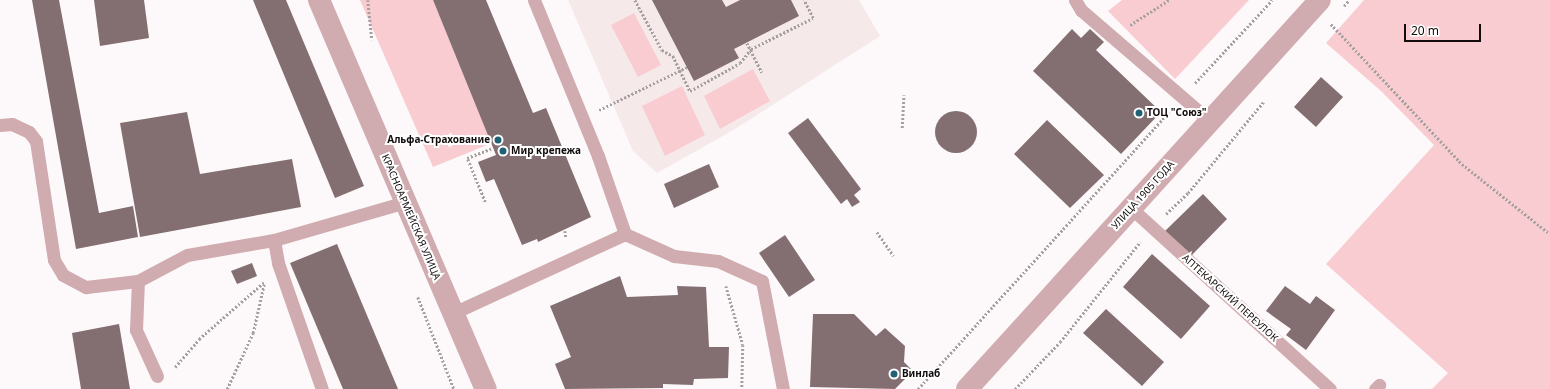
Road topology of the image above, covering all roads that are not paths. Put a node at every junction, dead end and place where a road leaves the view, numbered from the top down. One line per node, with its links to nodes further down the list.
1 (319, 0): 7 (street, КРАСНОАРМЕЙСКАЯ УЛИЦА)
2 (534, 0): 9 (lane)
3 (1074, 0): 5 (lane)
4 (1320, 0): 5 (street, УЛИЦА 1905 ГОДА)
5 (1210, 121): 8 (street, УЛИЦА 1905 ГОДА)
6 (0, 125): 11 (lane)
7 (406, 202): 10 (lane); 12 (street, КРАСНОАРМЕЙСКАЯ УЛИЦА)
8 (1131, 208): 17 (street, УЛИЦА 1905 ГОДА); 18 (lane, АПТЕКАРСКИЙ ПЕРЕУЛОК)
9 (625, 234): 12 (lane); 16 (lane)
10 (274, 240): 11 (lane); 14 (lane)
11 (138, 282): 13 (lane)
12 (451, 314): 15 (street, КРАСНОАРМЕЙСКАЯ УЛИЦА)
13 (157, 376)
14 (322, 389)
15 (486, 389)
16 (783, 389)
17 (967, 389)
18 (1330, 389)

